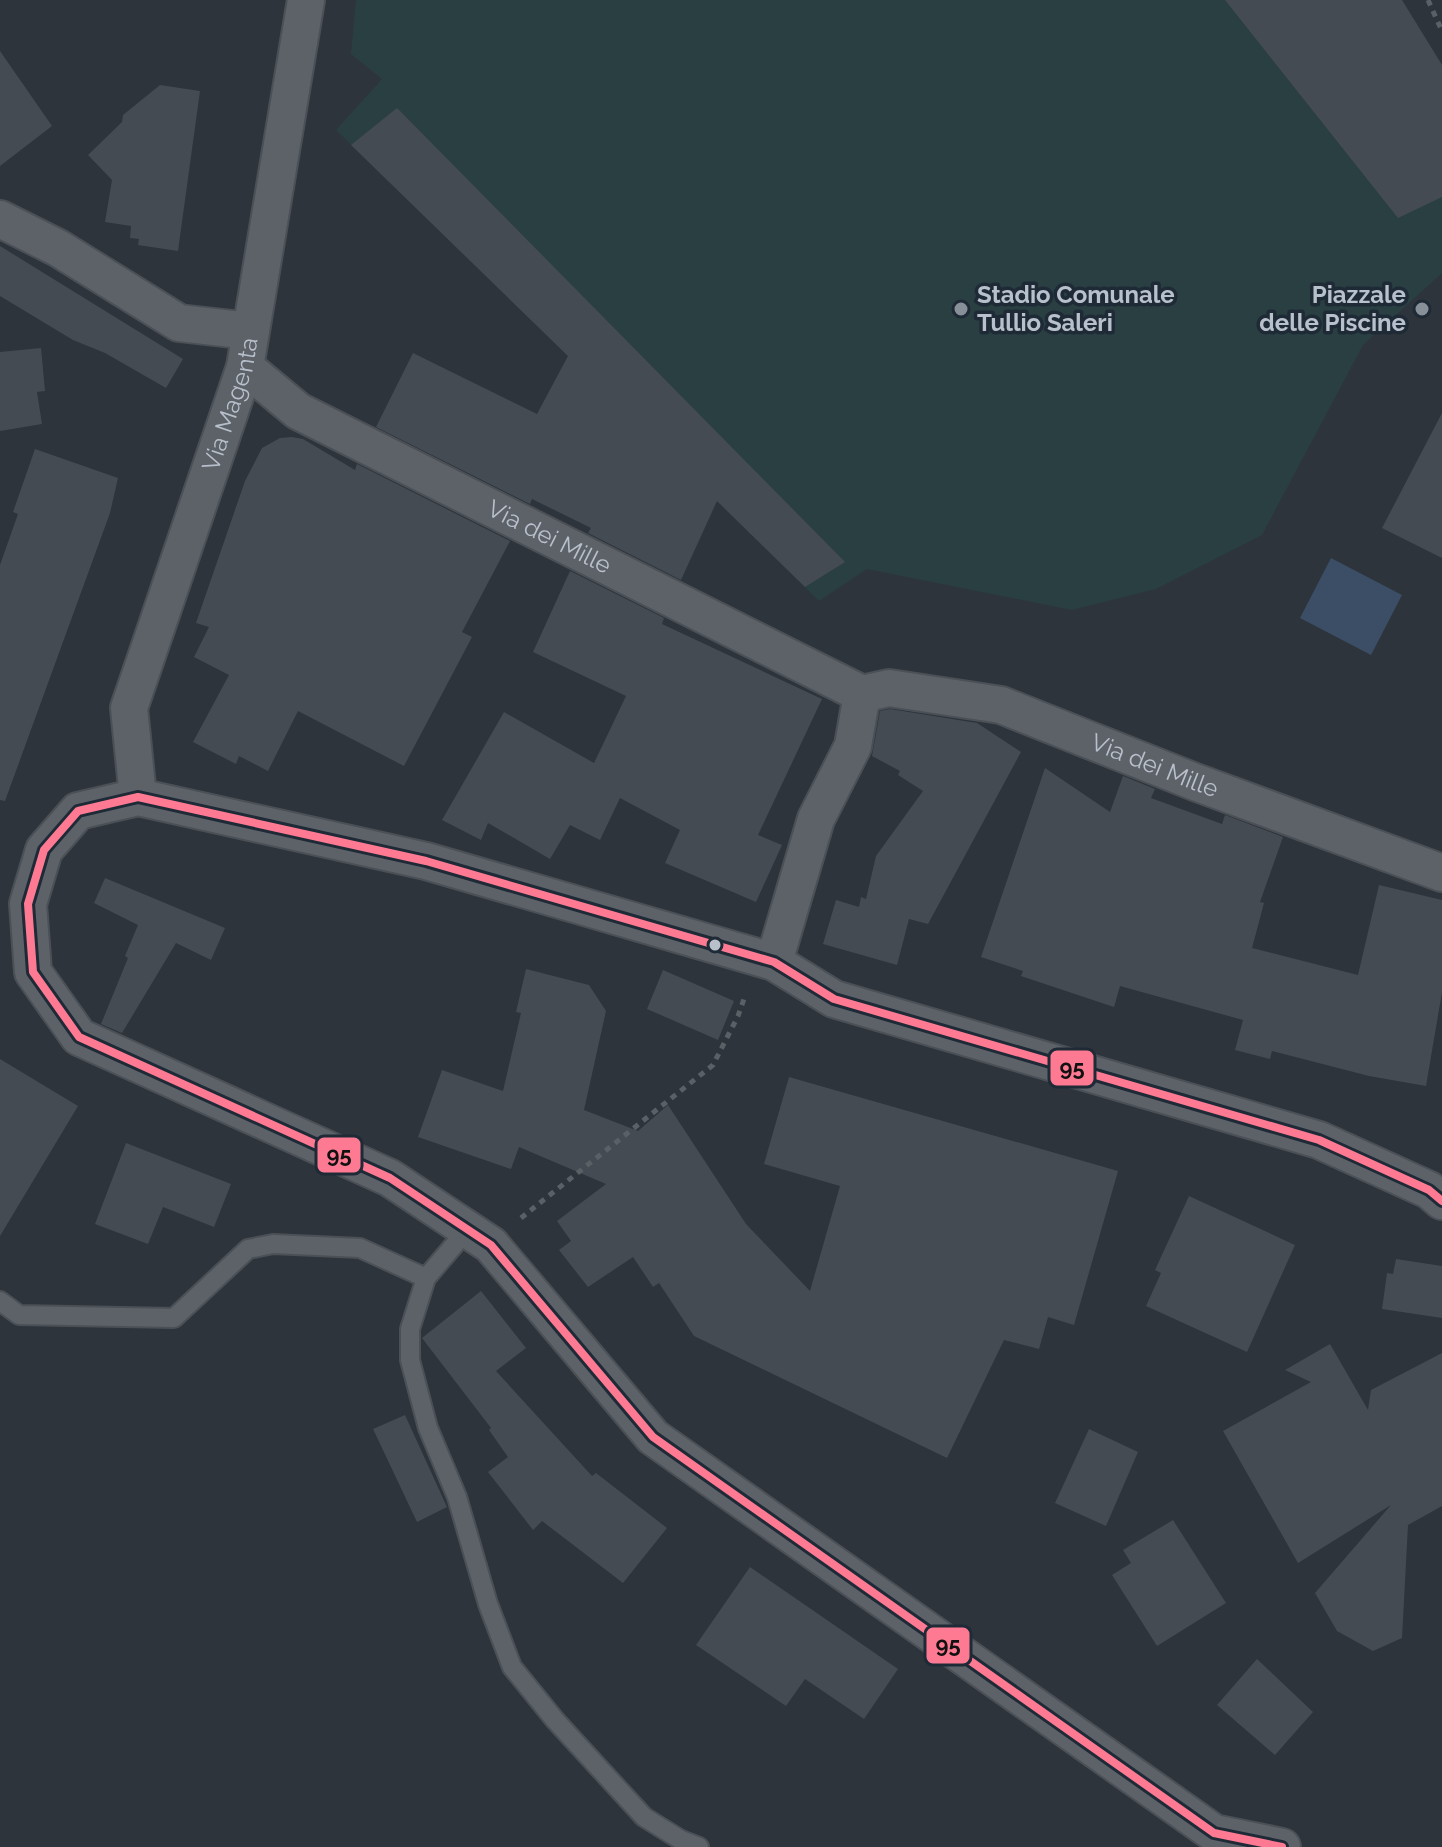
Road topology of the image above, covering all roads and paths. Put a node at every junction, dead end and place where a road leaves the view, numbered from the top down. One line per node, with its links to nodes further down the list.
1 (306, 0): 5 (street, Via Magenta)
2 (1428, 0): 3 (path)
3 (1442, 31)
4 (0, 219): 5 (street)
5 (250, 331): 6 (street, Via Magenta)
6 (245, 367): 7 (street, Via dei Mille); 8 (street, Via Magenta)
7 (862, 694): 9 (street, Via dei Mille); 10 (street)
8 (138, 797): 10 (street); 12 (street)
9 (1442, 873)
10 (766, 960): 11 (street); 12 (path)
11 (1442, 1201)
12 (479, 1238): 13 (lane); 16 (street)
13 (426, 1278): 14 (lane); 15 (lane)
14 (0, 1301)
15 (699, 1847)
16 (1282, 1847)

